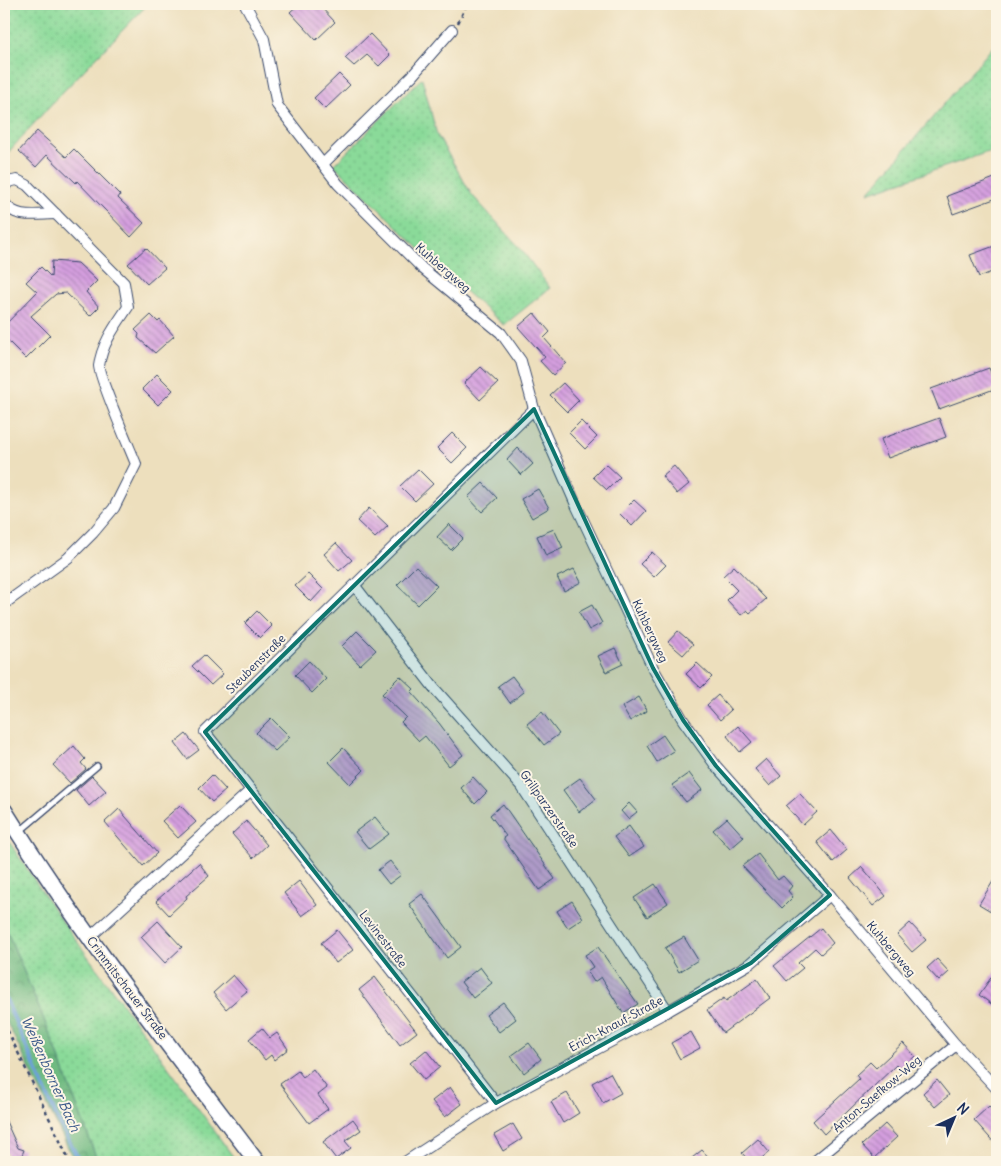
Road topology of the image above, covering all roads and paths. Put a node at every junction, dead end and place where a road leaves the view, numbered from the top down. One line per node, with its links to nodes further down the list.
1 (245, 4): 4 (street, Kuhbergweg)
2 (467, 4): 3 (path)
3 (452, 30): 4 (street)
4 (323, 164): 8 (street, Kuhbergweg)
5 (4, 188): 7 (street)
6 (4, 202): 7 (street)
7 (56, 214): 10 (street)
8 (534, 409): 9 (street, Steubenstraße); 15 (street, Kuhbergweg)
9 (355, 586): 12 (street, Steubenstraße); 17 (street, Grillparzerstraße)
10 (4, 604)
11 (97, 766): 14 (lane)
12 (251, 790): 16 (street); 21 (street, Levinestraße)
13 (4, 810): 14 (main road, Crimmitschauer Straße)
14 (18, 833): 16 (main road, Crimmitschauer Straße)
15 (830, 895): 17 (street, Erich-Knauf-Straße); 19 (street, Kuhbergweg)
16 (89, 938): 23 (main road, Crimmitschauer Straße)
17 (668, 1012): 21 (street, Erich-Knauf-Straße)
18 (4, 1023): 22 (path)
19 (956, 1044): 20 (street, Kuhbergweg); 25 (street, Anton-Saefkow-Weg)
20 (997, 1089)
21 (496, 1103): 24 (street, Erich-Knauf-Straße)
22 (70, 1162)
23 (257, 1162)
24 (405, 1162)
25 (814, 1162)

